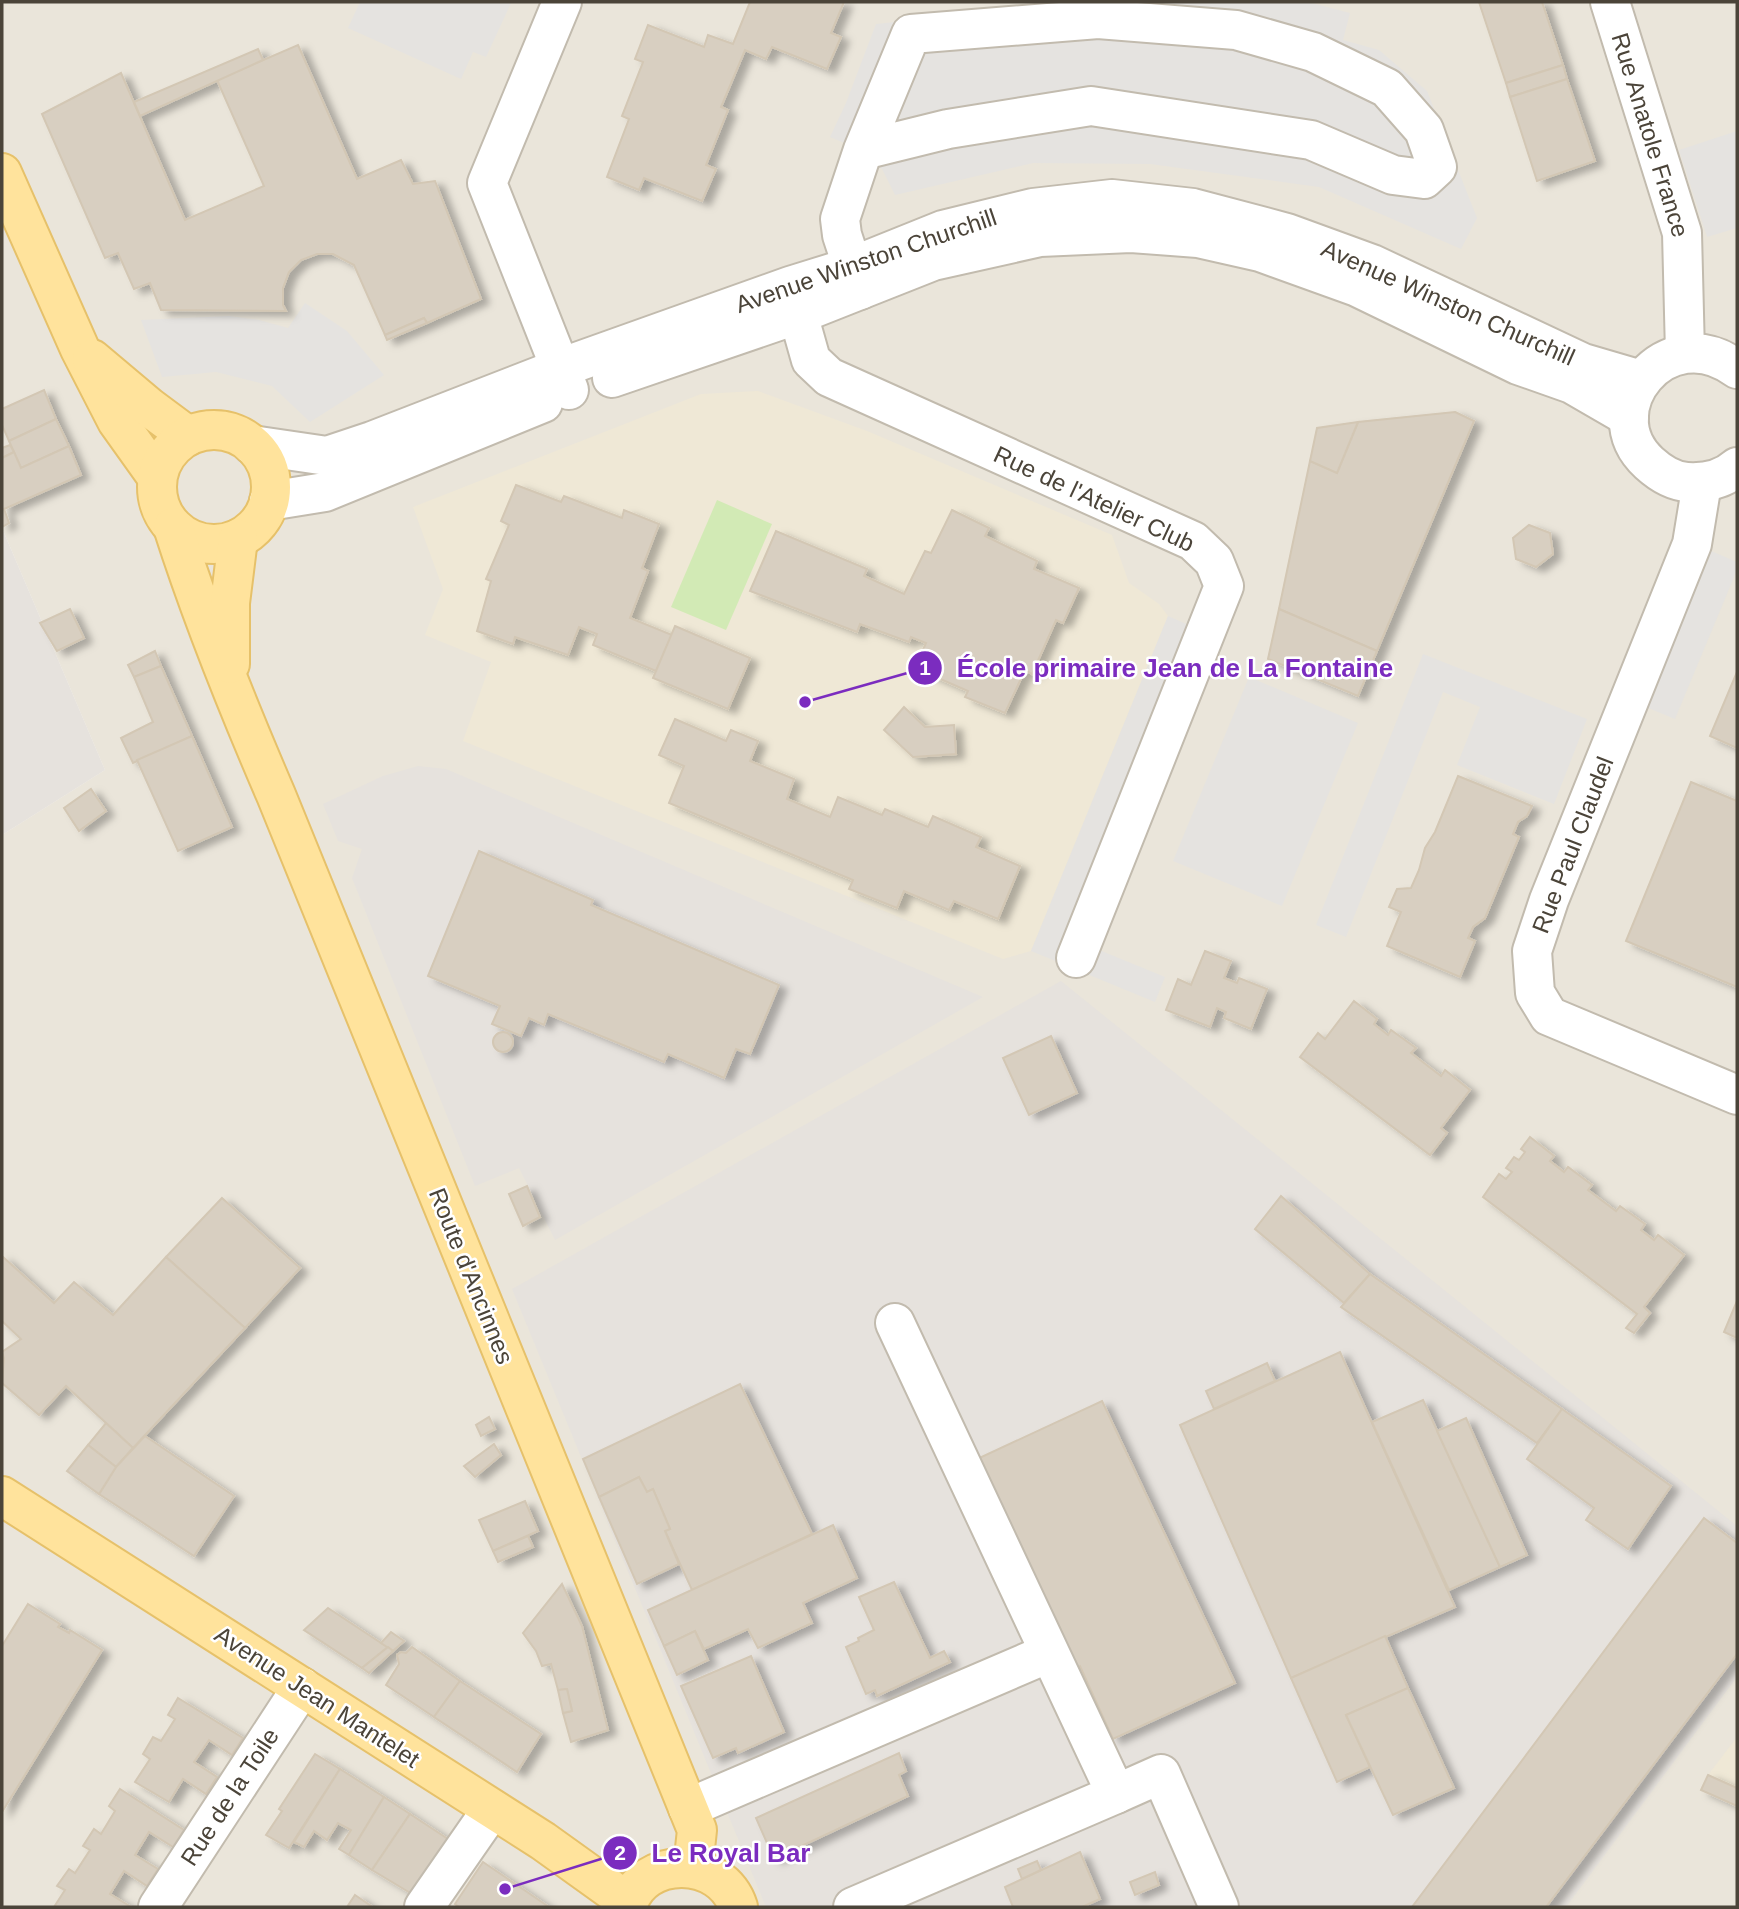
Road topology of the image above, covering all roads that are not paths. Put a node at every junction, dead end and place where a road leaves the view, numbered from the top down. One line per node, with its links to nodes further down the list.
1 (562, 2): 10 (street)
2 (1610, 2): 8 (street, Rue Anatole France)
3 (863, 150): 3 (street); 5 (street)
4 (2, 173): 7 (main road)
5 (856, 278): 6 (street, Avenue Winston Churchill); 11 (street, Avenue Winston Churchill); 12 (street, Avenue Winston Churchill)
6 (795, 300): 10 (street, Avenue Winston Churchill); 22 (street, Rue de l'Atelier Club)
7 (80, 349): 13 (main road); 16 (main road)
8 (1685, 353): 9 (street); 11 (street)
9 (1737, 369)
10 (565, 380): 14 (street, Avenue Winston Churchill); 18 (street, Avenue Winston Churchill)
11 (1641, 380): 12 (street)
12 (1629, 417): 17 (street)
13 (188, 436): 14 (main road); 16 (main road)
14 (252, 445): 18 (main road)
15 (1737, 467): 17 (street)
16 (157, 477): 19 (main road)
17 (1702, 482): 23 (street, Rue Paul Claudel)
18 (269, 501): 20 (main road)
19 (173, 527): 20 (main road); 21 (main road, Route d'Ancinnes)
20 (238, 539): 21 (main road, Route d'Ancinnes)
21 (230, 687): 29 (main road, Route d'Ancinnes)
22 (1076, 958)
23 (1737, 1095)
24 (895, 1322): 26 (street)
25 (2, 1496): 27 (main road, Avenue Jean Mantelet)
26 (1049, 1653): 28 (street); 29 (street)
27 (302, 1687): 30 (main road, Avenue Jean Mantelet); 33 (street, Rue de la Toile)
28 (1116, 1794): 36 (street); 37 (street)
29 (688, 1808): 31 (main road, Route d'Ancinnes)
30 (492, 1809): 32 (main road, Avenue Jean Mantelet); 34 (street)
31 (693, 1867): 32 (main road); 35 (main road)
32 (628, 1905)
33 (158, 1907)
34 (424, 1907)
35 (738, 1907)
36 (853, 1907)
37 (1219, 1907)

